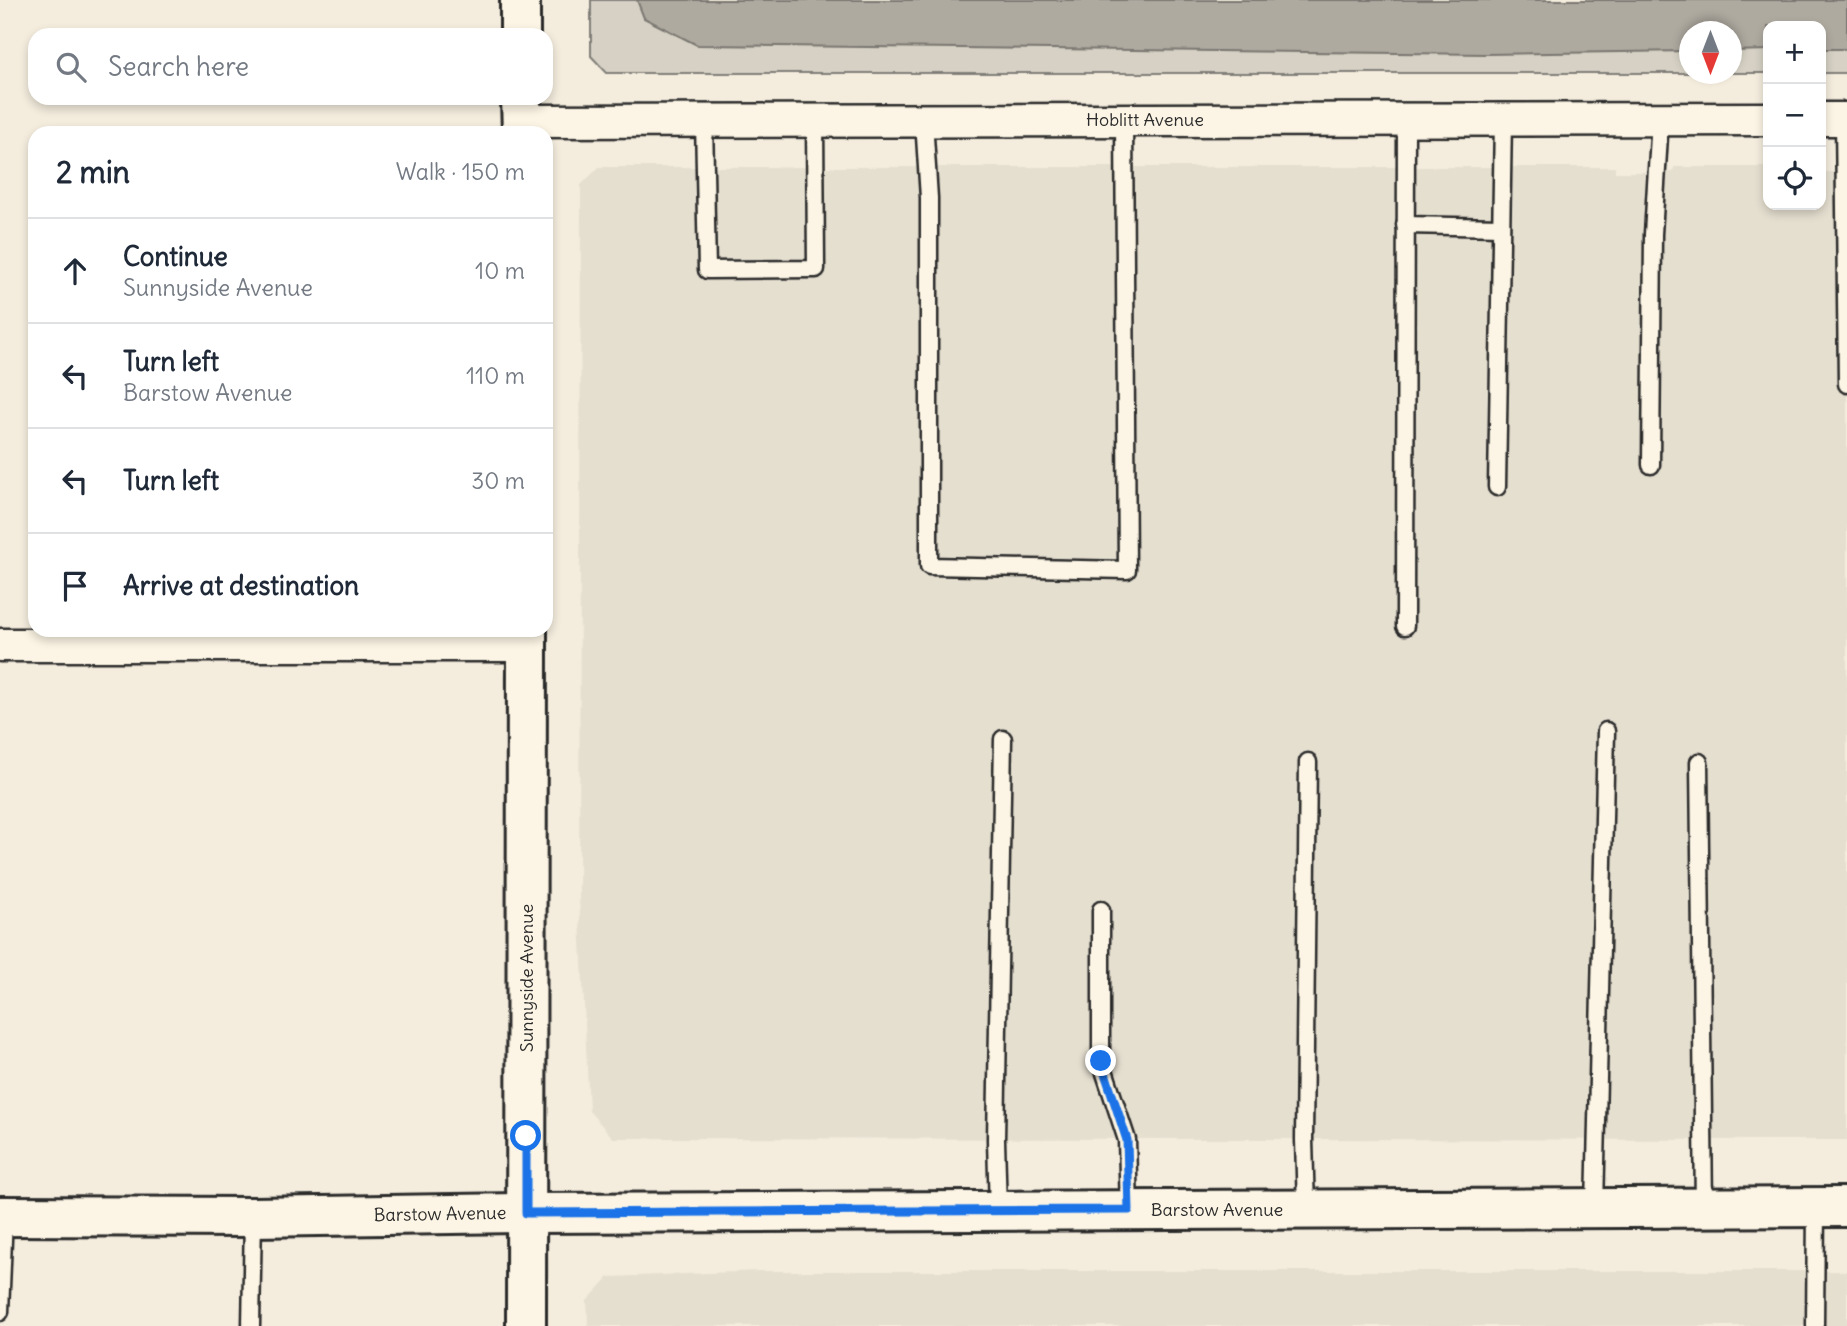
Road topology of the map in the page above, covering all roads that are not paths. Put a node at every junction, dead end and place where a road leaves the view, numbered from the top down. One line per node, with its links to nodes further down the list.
1 (520, 0): 2 (main road)
2 (520, 28)
3 (521, 117): 10 (street, Hoblitt Avenue)
4 (1660, 119): 5 (street, Hoblitt Avenue); 9 (street, Hoblitt Avenue); 16 (lane)
5 (1763, 119)
6 (1837, 119): 15 (lane)
7 (1124, 120): 8 (street, Hoblitt Avenue); 12 (street, Hoblitt Avenue); 12 (lane)
8 (1406, 120): 9 (street, Hoblitt Avenue); 13 (lane)
9 (1503, 120): 14 (lane)
10 (705, 121): 11 (street, Hoblitt Avenue); 11 (lane)
11 (815, 121): 12 (street, Hoblitt Avenue)
12 (924, 121)
13 (1405, 225): 14 (lane); 18 (lane)
14 (1501, 227): 17 (lane)
15 (1847, 384)
16 (1651, 465)
17 (1497, 487)
18 (1405, 626)
19 (527, 637): 20 (street); 32 (main road, Sunnyside Avenue)
20 (0, 645)
21 (1606, 731): 27 (lane)
22 (1003, 739): 31 (lane)
23 (1308, 762): 29 (lane)
24 (1699, 762): 28 (lane)
25 (1101, 910): 30 (lane)
26 (1831, 1207): 28 (main road, Barstow Avenue); 38 (lane)
27 (1595, 1208): 28 (main road, Barstow Avenue); 29 (main road, Barstow Avenue)
28 (1704, 1208)
29 (1307, 1209): 30 (main road, Barstow Avenue)
30 (1129, 1210): 31 (main road, Barstow Avenue)
31 (998, 1211): 32 (main road, Barstow Avenue)
32 (526, 1213): 34 (main road, Barstow Avenue); 37 (main road, Sunnyside Avenue)
33 (2, 1216): 34 (main road, Barstow Avenue); 35 (lane)
34 (253, 1217): 36 (lane)
35 (0, 1312)
36 (251, 1326)
37 (526, 1326)
38 (1815, 1326)

